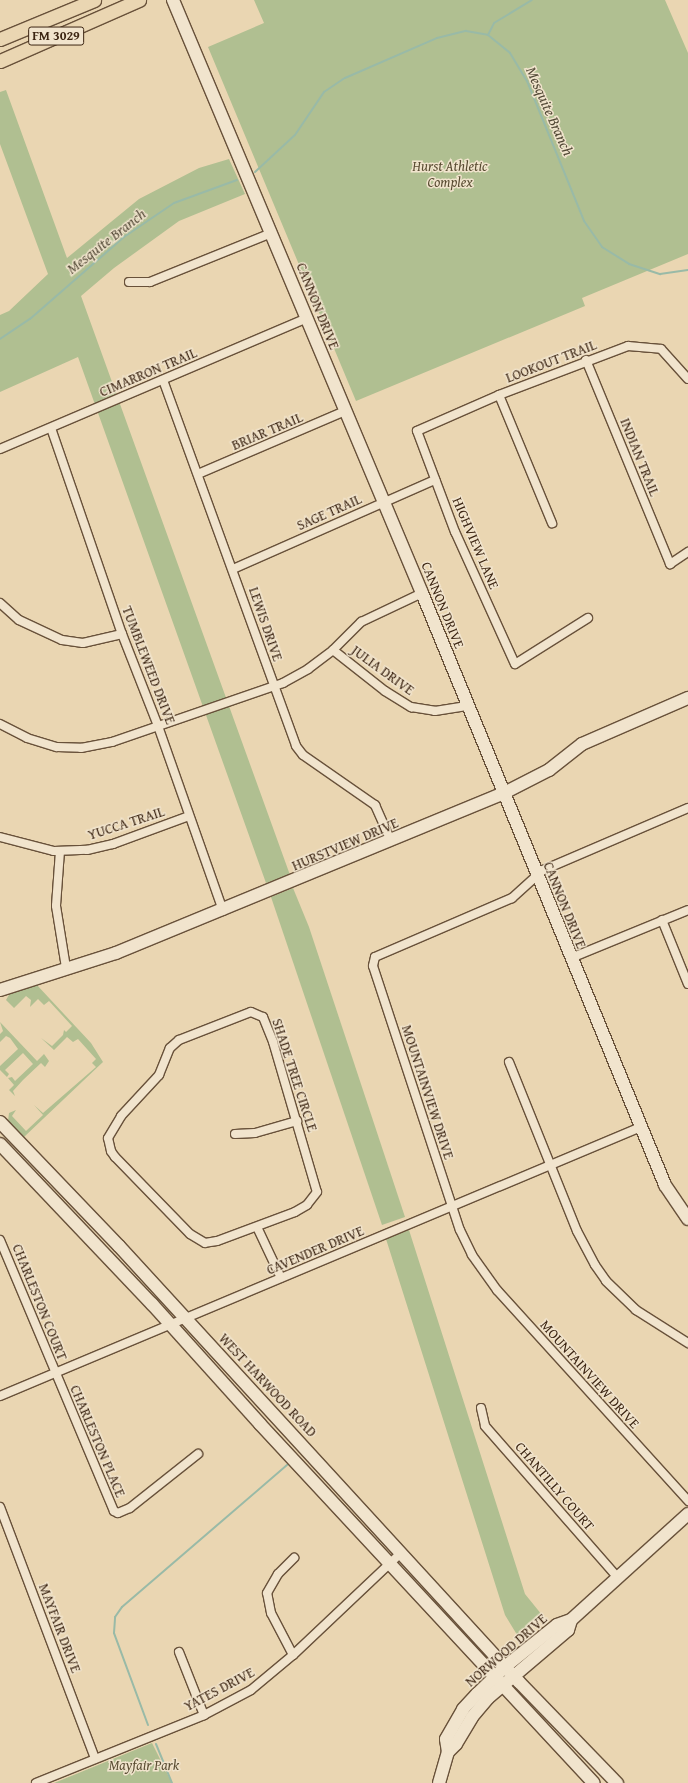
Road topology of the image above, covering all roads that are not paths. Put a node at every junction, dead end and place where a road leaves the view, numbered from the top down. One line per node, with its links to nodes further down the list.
1 (94, 0): 4 (main road, FM 3029)
2 (139, 0): 5 (main road, FM 3029)
3 (173, 0): 6 (main road, CANNON DRIVE)
4 (0, 40)
5 (0, 61)
6 (271, 233): 7 (street); 8 (main road, CANNON DRIVE)
7 (129, 282)
8 (307, 318): 11 (street, CIMARRON TRAIL); 13 (main road, CANNON DRIVE)
9 (586, 360): 10 (street, LOOKOUT TRAIL); 12 (street, LOOKOUT TRAIL); 21 (street, INDIAN TRAIL)
10 (688, 379)
11 (163, 380): 14 (street, CIMARRON TRAIL); 17 (street, LEWIS DRIVE)
12 (499, 395): 15 (street, LOOKOUT TRAIL); 20 (street)
13 (345, 411): 17 (street, BRIAR TRAIL); 19 (main road, CANNON DRIVE)
14 (51, 428): 16 (street, CIMARRON TRAIL); 26 (street, TUMBLEWEED DRIVE)
15 (417, 431): 18 (street, HIGHVIEW LANE)
16 (0, 449)
17 (198, 474): 22 (street, LEWIS DRIVE)
18 (435, 480): 19 (street, SAGE TRAIL); 25 (street, HIGHVIEW LANE)
19 (383, 502): 22 (street, SAGE TRAIL); 23 (main road, CANNON DRIVE)
20 (552, 522)
21 (688, 552)
22 (233, 569): 28 (street, LEWIS DRIVE)
23 (422, 593): 27 (street); 30 (main road, CANNON DRIVE)
24 (0, 603): 26 (street)
25 (588, 618)
26 (122, 634): 32 (street, TUMBLEWEED DRIVE)
27 (334, 650): 28 (street); 30 (street, JULIA DRIVE)
28 (273, 686): 32 (street); 37 (street, LEWIS DRIVE)
29 (688, 698): 33 (main road, HURSTVIEW DRIVE)
30 (467, 706): 33 (main road, CANNON DRIVE)
31 (0, 724): 32 (street)
32 (158, 726): 35 (street, TUMBLEWEED DRIVE)
33 (504, 793): 37 (main road, HURSTVIEW DRIVE); 39 (main road, CANNON DRIVE)
34 (688, 808): 39 (street, MOUNTAINVIEW DRIVE)
35 (189, 816): 38 (street, YUCCA TRAIL); 41 (street, TUMBLEWEED DRIVE)
36 (0, 837): 38 (street, YUCCA TRAIL)
37 (391, 841): 41 (main road, HURSTVIEW DRIVE)
38 (60, 851): 44 (street)
39 (536, 874): 43 (main road, CANNON DRIVE); 54 (street, MOUNTAINVIEW DRIVE)
40 (688, 910): 42 (street)
41 (223, 911): 44 (main road, HURSTVIEW DRIVE)
42 (662, 920): 43 (street); 45 (street)
43 (571, 958): 50 (main road, CANNON DRIVE)
44 (66, 968): 46 (main road, HURSTVIEW DRIVE)
45 (688, 984)
46 (0, 990)
47 (509, 1062): 53 (street)
48 (297, 1121): 51 (street); 56 (street, SHADE TREE CIRCLE); 56 (street, SHADE TREE CIRCLE)
49 (0, 1122): 59 (main road, WEST HARWOOD ROAD)
50 (641, 1127): 53 (street, CAVENDER DRIVE); 55 (main road, CANNON DRIVE)
51 (235, 1134)
52 (0, 1144): 60 (main road)
53 (551, 1165): 54 (street, CAVENDER DRIVE); 61 (street)
54 (452, 1207): 58 (street, CAVENDER DRIVE); 66 (street, MOUNTAINVIEW DRIVE)
55 (688, 1219)
56 (257, 1227): 58 (street)
57 (0, 1240): 62 (street, CHARLESTON COURT)
58 (281, 1278): 59 (street, CAVENDER DRIVE)
59 (187, 1319): 60 (street, CAVENDER DRIVE); 69 (main road, WEST HARWOOD ROAD)
60 (172, 1326): 62 (street, CAVENDER DRIVE); 71 (main road)
61 (688, 1343)
62 (55, 1374): 63 (street, CAVENDER DRIVE); 65 (street, CHARLESTON PLACE)
63 (0, 1396)
64 (481, 1408): 72 (street, CHANTILLY COURT)
65 (198, 1454)
66 (688, 1501)
67 (0, 1507): 78 (street, MAYFAIR DRIVE)
68 (688, 1514): 72 (main road, NORWOOD DRIVE)
69 (401, 1552): 71 (street, YATES DRIVE); 75 (main road, WEST HARWOOD ROAD)
70 (294, 1558): 74 (street)
71 (390, 1563): 74 (street, YATES DRIVE); 76 (main road)
72 (617, 1577): 75 (main road, NORWOOD DRIVE)
73 (179, 1652): 77 (street)
74 (293, 1655): 77 (street, YATES DRIVE)
75 (510, 1671): 76 (main road, NORWOOD DRIVE); 82 (main road, WEST HARWOOD ROAD)
76 (499, 1681): 80 (main road, NORWOOD DRIVE); 81 (main road)
77 (204, 1714): 78 (street, YATES DRIVE)
78 (95, 1759): 79 (street, YATES DRIVE)
79 (36, 1783)
80 (439, 1783)
81 (594, 1783)
82 (617, 1783)

